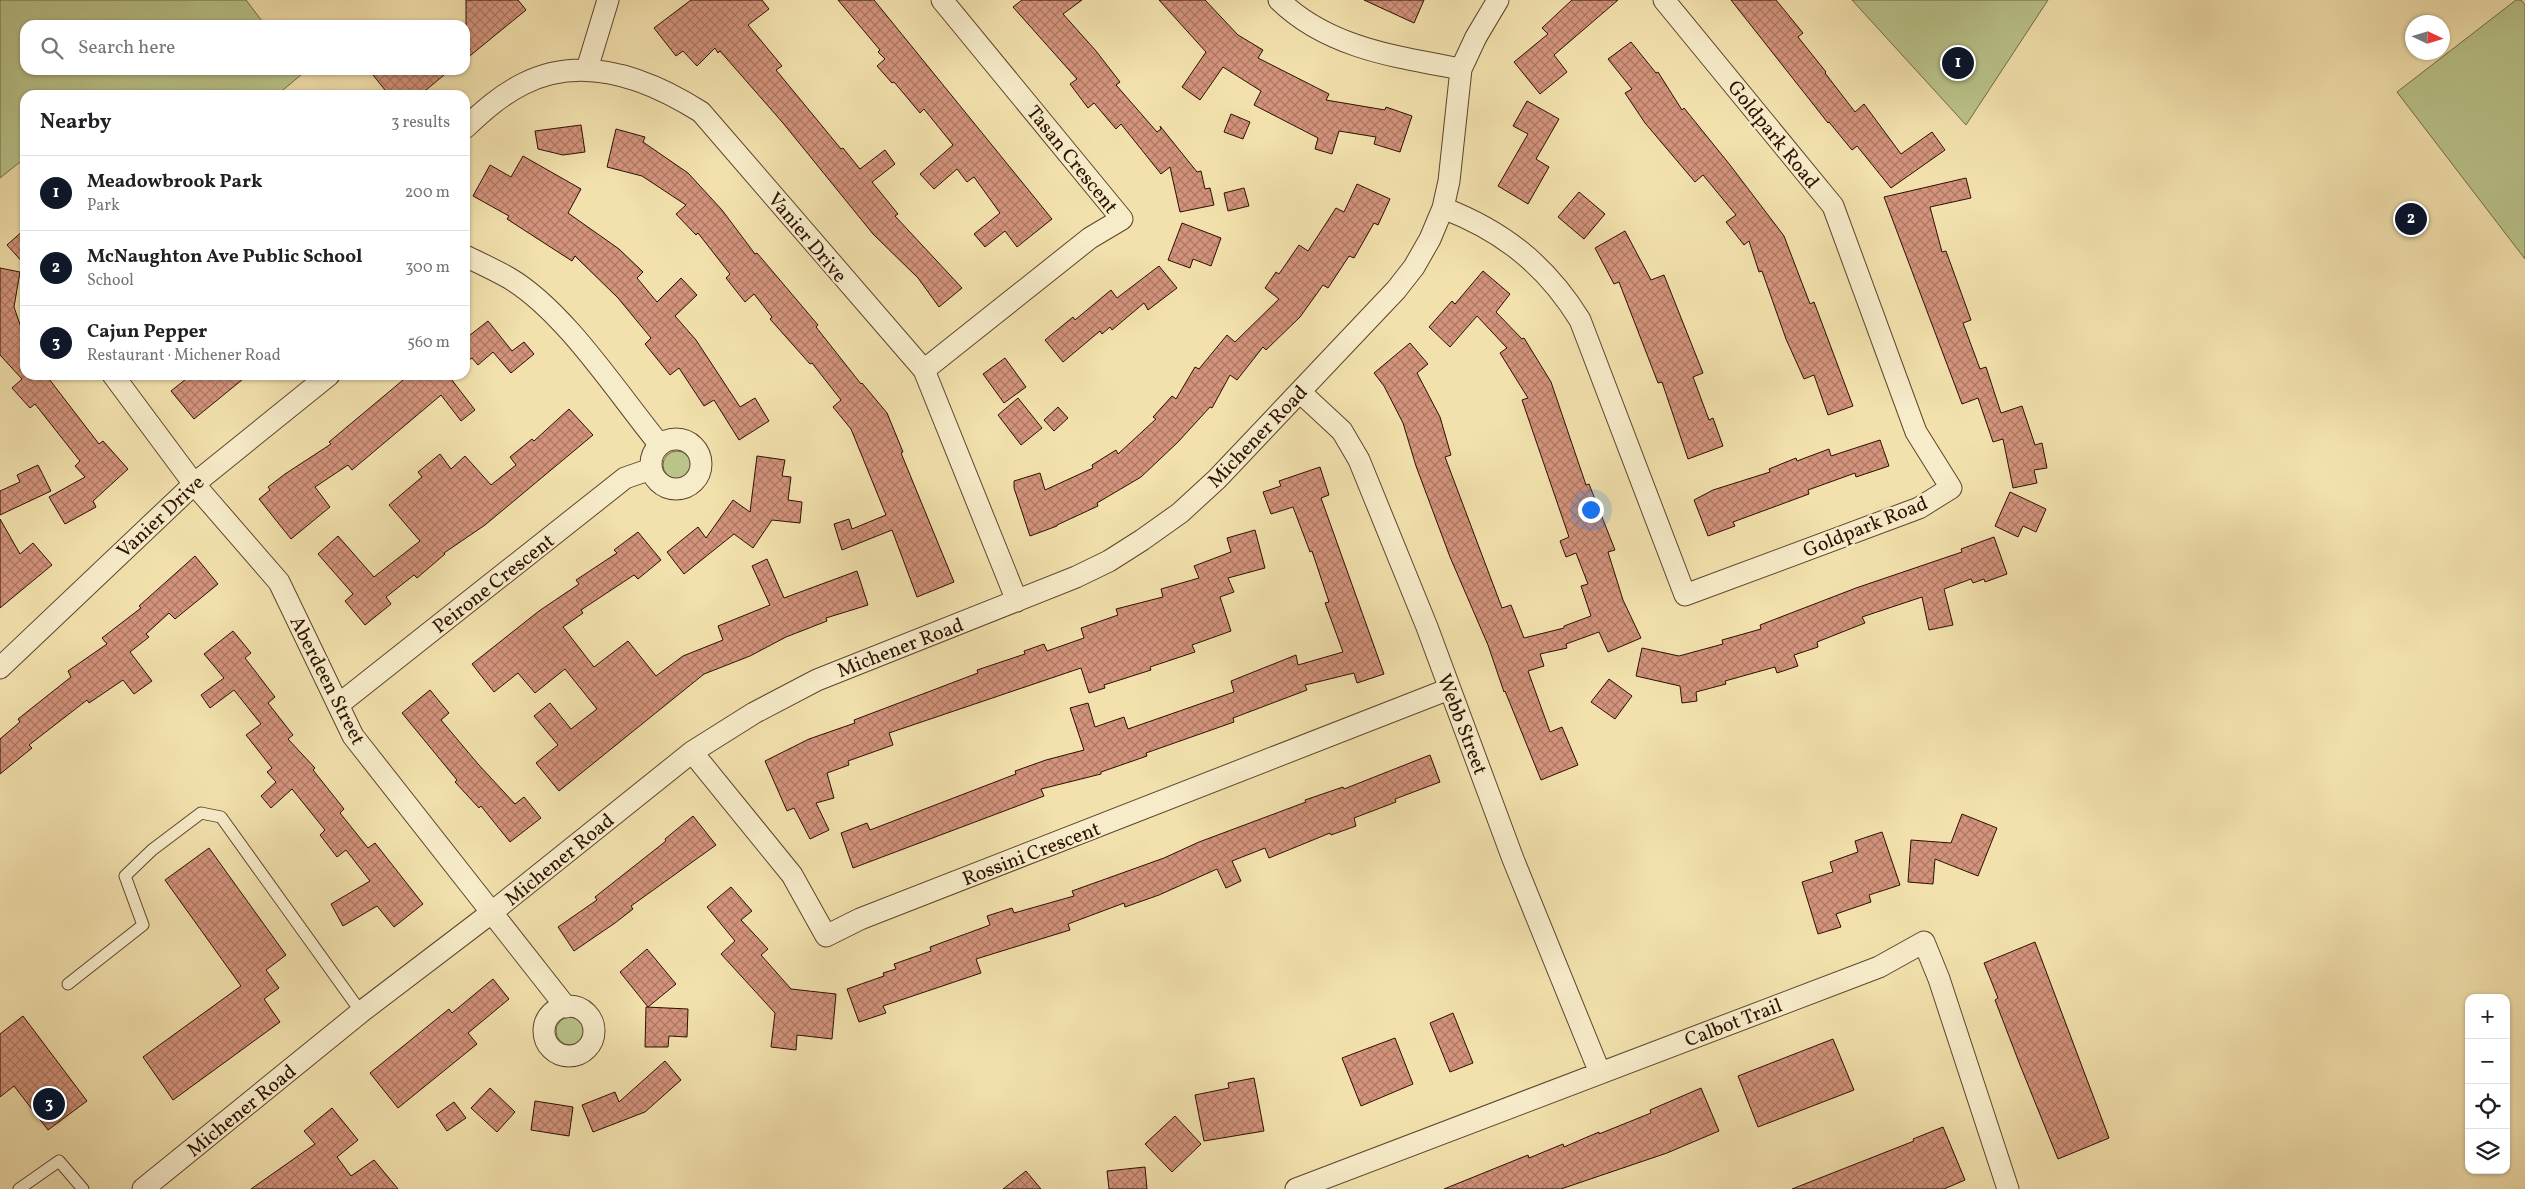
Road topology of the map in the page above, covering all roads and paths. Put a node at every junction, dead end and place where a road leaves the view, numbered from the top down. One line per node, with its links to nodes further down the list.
1 (608, 0): 6 (street)
2 (942, 0): 11 (street, Tasan Crescent)
3 (1278, 0): 7 (street)
4 (1498, 0): 7 (street, Michener Road)
5 (1664, 0): 9 (street, Goldpark Road)
6 (587, 69): 8 (street, Vanier Drive); 11 (street, Vanier Drive)
7 (1461, 69): 9 (street, Michener Road)
8 (470, 124)
9 (1443, 208): 14 (street, Michener Road)
10 (470, 258): 15 (street)
11 (924, 370): 18 (street, Vanier Drive)
12 (117, 380): 17 (street, Aberdeen Street)
13 (323, 380): 17 (street, Vanier Drive)
14 (1300, 392): 18 (street, Michener Road); 20 (street, Webb Street)
15 (660, 444): 16 (street); 16 (street)
16 (651, 469): 21 (street, Peirone Crescent)
17 (194, 484): 19 (street, Vanier Drive); 21 (street, Aberdeen Street)
18 (1017, 602): 22 (street, Michener Road)
19 (0, 668)
20 (1449, 689): 22 (street, Rossini Crescent); 27 (street, Webb Street)
21 (338, 705): 23 (street, Aberdeen Street)
22 (692, 752): 23 (street, Michener Road)
23 (492, 913): 25 (street, Aberdeen Street); 26 (street, Michener Road)
24 (68, 984): 26 (lane)
25 (566, 1007)
26 (361, 1012): 30 (street, Michener Road)
27 (1600, 1073): 31 (street, Calbot Trail); 32 (street, Calbot Trail)
28 (19, 1189): 29 (lane)
29 (83, 1189)
30 (143, 1189)
31 (1296, 1189)
32 (2008, 1189)

